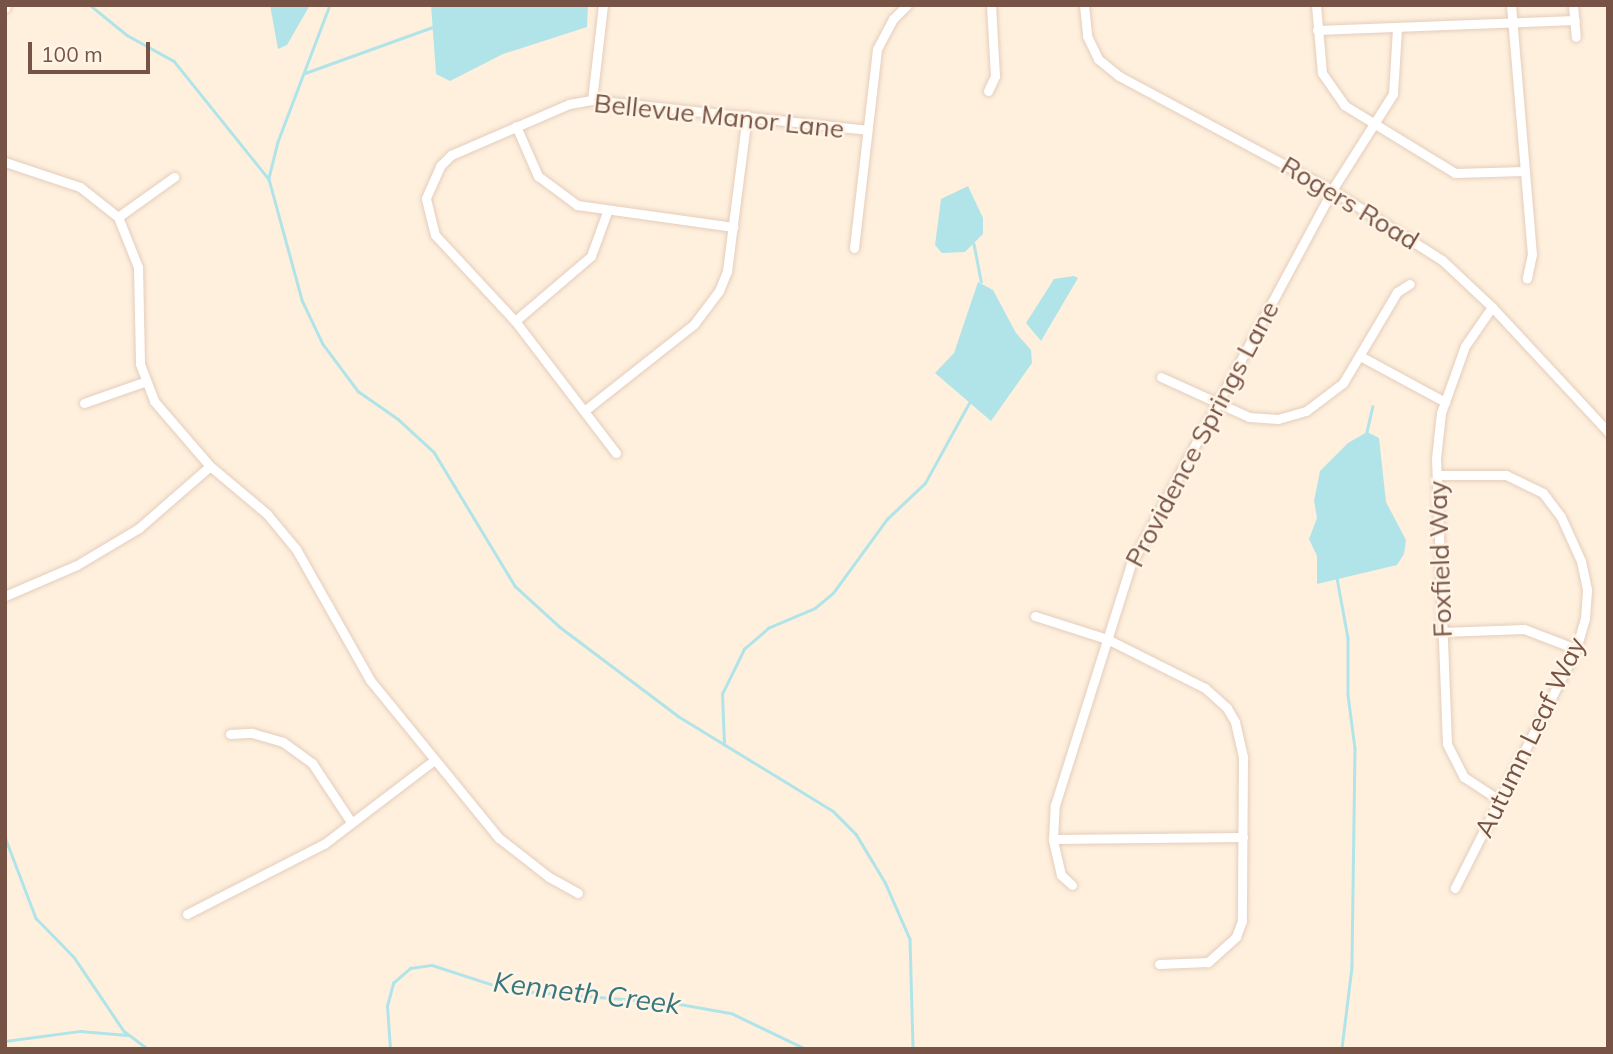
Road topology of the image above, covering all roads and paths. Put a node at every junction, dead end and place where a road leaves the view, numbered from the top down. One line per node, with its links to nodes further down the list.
1 (603, 5): 14 (street)
2 (907, 5): 18 (street)
3 (991, 5): 13 (street)
4 (1084, 5): 22 (street, Rogers Road)
5 (1316, 5): 11 (street)
6 (1511, 5): 9 (street)
7 (1573, 5): 8 (street)
8 (1574, 20): 9 (street); 12 (street)
9 (1512, 24): 10 (street); 20 (street)
10 (1397, 29): 11 (street); 16 (street, Providence Springs Lane)
11 (1317, 30): 16 (street)
12 (1576, 37)
13 (988, 91)
14 (592, 100): 15 (street, Bellevue Manor Lane); 17 (street, Bellevue Manor Lane)
15 (747, 115): 18 (street, Bellevue Manor Lane); 25 (street)
16 (1374, 124): 20 (street); 22 (street, Providence Springs Lane)
17 (516, 126): 23 (street); 30 (street, Bellevue Manor Lane)
18 (866, 130): 26 (street)
19 (5, 162): 24 (street)
20 (1525, 171): 27 (street)
21 (174, 177): 24 (street)
22 (1332, 190): 29 (street, Rogers Road); 36 (street, Providence Springs Lane)
23 (607, 212): 25 (street); 30 (street)
24 (118, 217): 33 (street)
25 (733, 228): 37 (street)
26 (854, 248)
27 (1527, 278)
28 (1410, 284): 31 (street)
29 (1492, 307): 34 (street, Foxfield Way); 38 (street, Rogers Road)
30 (515, 321): 37 (street, Bellevue Manor Lane)
31 (1360, 356): 34 (street); 36 (street)
32 (1161, 377): 36 (street)
33 (144, 382): 35 (street); 40 (street)
34 (1446, 402): 41 (street, Foxfield Way)
35 (84, 403)
36 (1214, 405): 45 (street, Providence Springs Lane)
37 (584, 411): 39 (street, Bellevue Manor Lane)
38 (1608, 432)
39 (616, 453)
40 (211, 466): 42 (street); 48 (street)
41 (1437, 475): 44 (street, Foxfield Way); 46 (street, Autumn Leaf Way)
42 (5, 596)
43 (1035, 616): 45 (street)
44 (1442, 632): 46 (street); 49 (street, Foxfield Way)
45 (1107, 639): 51 (street); 52 (street, Providence Springs Lane)
46 (1576, 649): 49 (street, Autumn Leaf Way)
47 (230, 734): 50 (street)
48 (433, 761): 50 (street); 55 (street)
49 (1499, 800): 54 (street, Autumn Leaf Way)
50 (351, 822): 56 (street)
51 (1243, 837): 52 (street); 57 (street)
52 (1053, 839): 53 (street, Providence Springs Lane)
53 (1072, 885)
54 (1455, 888)
55 (578, 893)
56 (187, 914)
57 (1159, 964)

